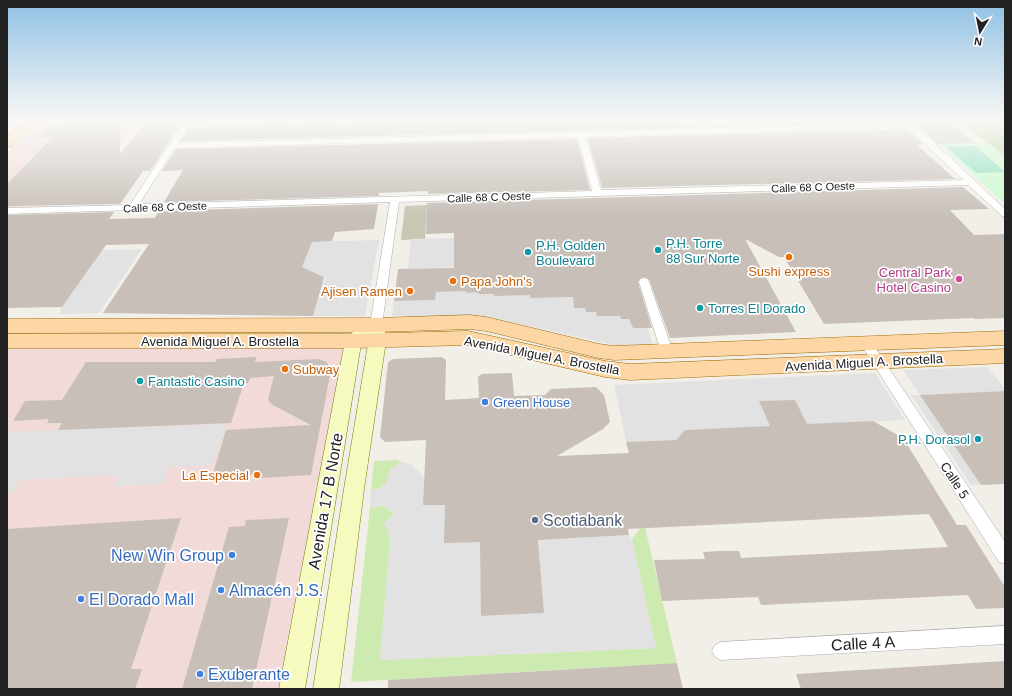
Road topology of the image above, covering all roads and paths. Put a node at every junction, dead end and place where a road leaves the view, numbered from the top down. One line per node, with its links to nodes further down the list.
1 (169, 152): 7 (street)
2 (586, 152): 5 (street)
3 (939, 152): 4 (street)
4 (971, 182): 5 (street, Calle 68 C Oeste); 9 (street)
5 (597, 194): 6 (street, Calle 68 C Oeste)
6 (395, 200): 7 (street, Calle 68 C Oeste); 13 (street, Avenida 17 B Norte)
7 (132, 208): 8 (street, Calle 68 C Oeste)
8 (7, 211)
9 (1005, 214)
10 (644, 282): 18 (street)
11 (7, 326): 12 (main road, Avenida Miguel A. Brostella)
12 (158, 333): 13 (main road, Avenida Miguel A. Brostella); 15 (main road, Avenida Miguel A. Brostella); 16 (main road, Avenida Miguel A. Brostella)
13 (377, 333): 16 (main road, Avenida Miguel A. Brostella); 18 (main road, Avenida Miguel A. Brostella); 20 (main road, Avenida Miguel A. Brostella); 25 (street, Avenida 17 B Norte)
14 (1005, 338): 17 (main road, Avenida Miguel A. Brostella)
15 (7, 341)
16 (353, 341): 24 (street, Avenida 17 B Norte)
17 (866, 343): 18 (main road, Avenida Miguel A. Brostella); 20 (street, Calle 5)
18 (667, 352)
19 (1005, 356): 20 (main road, Avenida Miguel A. Brostella)
20 (878, 361): 21 (street, Calle 5)
21 (1005, 556)
22 (1005, 635): 23 (street, Calle 4 A)
23 (721, 651)
24 (292, 689)
25 (326, 689)

